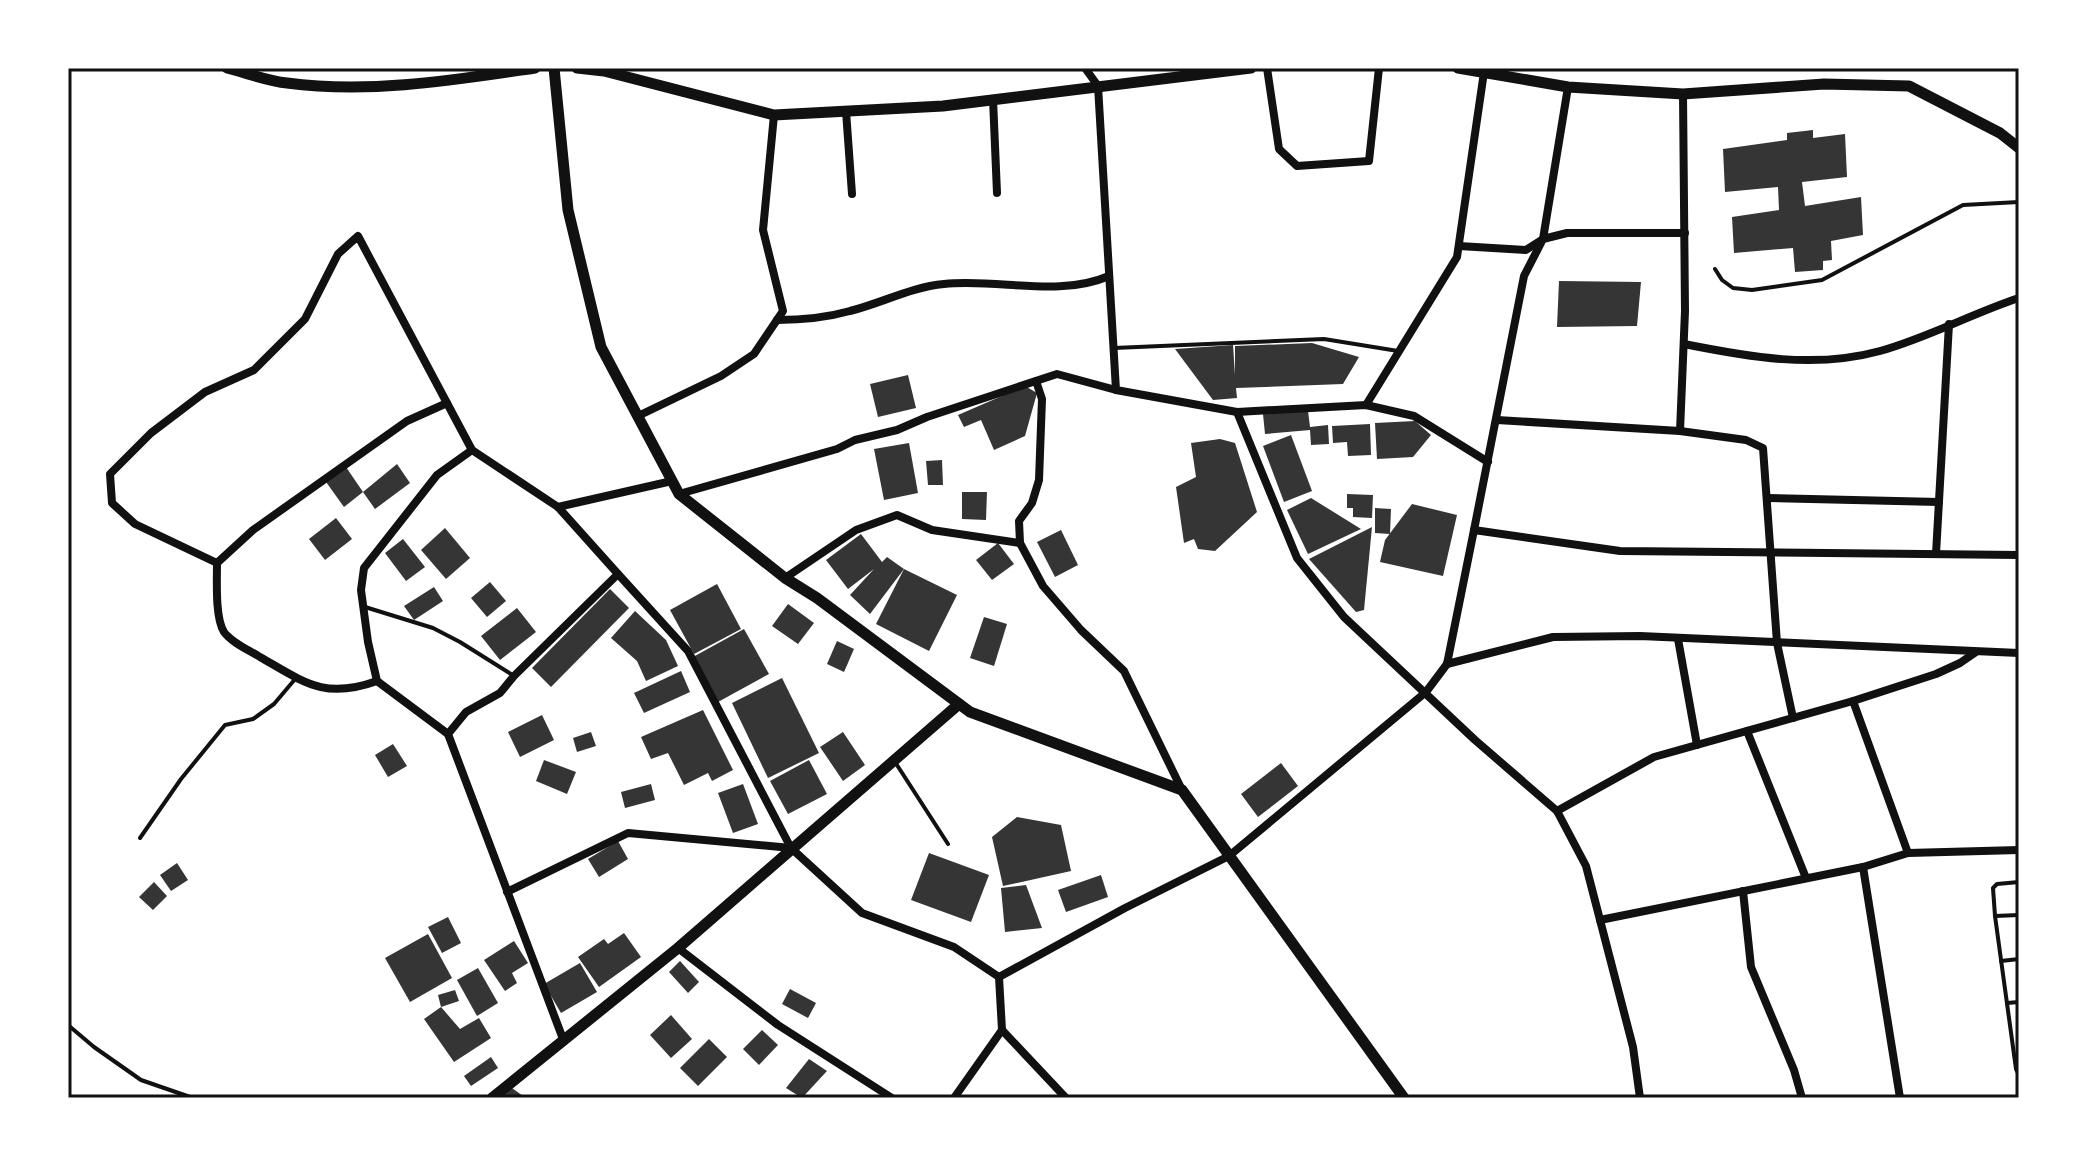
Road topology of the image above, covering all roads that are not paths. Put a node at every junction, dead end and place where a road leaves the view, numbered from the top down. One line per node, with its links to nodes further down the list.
1 (227, 68): 2 (street)
2 (535, 68)
3 (554, 68): 38 (street)
4 (577, 68): 10 (street)
5 (1085, 68): 12 (street)
6 (1251, 68): 12 (street)
7 (1267, 68): 8 (street)
8 (1379, 68)
9 (1458, 68): 11 (street)
10 (603, 70): 17 (street)
11 (1484, 72): 13 (street); 24 (street)
12 (1098, 86): 15 (street); 26 (street)
13 (1568, 87): 14 (street); 23 (street)
14 (1683, 94): 18 (street); 22 (street)
15 (993, 99): 16 (street); 19 (street)
16 (846, 111): 17 (street); 20 (street)
17 (774, 115): 28 (street)
18 (2019, 148)
19 (997, 193)
20 (852, 194)
21 (2019, 202): 25 (lane)
22 (1685, 233): 23 (street); 30 (street)
23 (1543, 239): 24 (street); 39 (street)
24 (1459, 246): 32 (street)
25 (1715, 269)
26 (1109, 276): 28 (street); 31 (street)
27 (2019, 298): 29 (street)
28 (777, 320): 38 (street)
29 (1949, 324): 30 (street); 46 (street)
30 (1684, 344): 40 (street)
31 (1114, 348): 32 (lane); 34 (street)
32 (1398, 351): 36 (street)
33 (1036, 381): 34 (street); 44 (street); 49 (street)
34 (1116, 390): 37 (street)
35 (447, 403): 41 (street); 53 (street); 53 (street)
36 (1366, 405): 37 (street); 42 (street)
37 (1237, 412): 65 (street)
38 (638, 416): 43 (street)
39 (1497, 420): 40 (street); 42 (street)
40 (1680, 431): 45 (street)
41 (472, 450): 47 (street); 56 (street)
42 (1488, 462): 48 (street)
43 (672, 481): 44 (street); 47 (street)
44 (679, 494): 55 (street)
45 (1768, 498): 46 (street); 50 (street)
46 (1939, 502): 51 (street)
47 (558, 507): 54 (street)
48 (1474, 530): 50 (street); 61 (street)
49 (1020, 543): 55 (street); 73 (street)
50 (1772, 553): 51 (street); 58 (street)
51 (1936, 554): 52 (street)
52 (2019, 555)
53 (217, 563): 63 (street)
54 (618, 574): 62 (street); 77 (street)
55 (785, 578): 67 (street)
56 (362, 606): 62 (lane); 64 (street)
57 (1678, 639): 58 (street); 61 (street); 71 (street)
58 (1777, 643): 59 (street); 68 (street)
59 (1978, 650): 60 (street); 66 (street)
60 (2019, 653)
61 (1447, 664): 65 (street)
62 (514, 676): 70 (street)
63 (296, 678): 64 (street); 75 (lane)
64 (377, 681): 70 (street)
65 (1426, 692): 74 (street); 80 (street)
66 (1853, 701): 68 (street); 79 (street)
67 (959, 704): 72 (street); 73 (street)
68 (1793, 718): 69 (street)
69 (1747, 731): 71 (street); 82 (street)
70 (448, 734): 85 (street)
71 (1697, 745): 74 (street)
72 (894, 760): 76 (lane); 77 (street)
73 (1182, 790): 80 (street)
74 (1557, 811): 88 (street)
75 (140, 838)
76 (948, 844)
77 (791, 848): 85 (street); 89 (street); 92 (street)
78 (2019, 850): 79 (street)
79 (1908, 853): 81 (street)
80 (1229, 856): 92 (street); 105 (street)
81 (1863, 867): 82 (street); 108 (street)
82 (1806, 878): 84 (street)
83 (2019, 882): 87 (lane)
84 (1743, 891): 88 (street); 107 (street)
85 (507, 892): 97 (street)
86 (2019, 915): 87 (lane)
87 (1995, 916): 91 (lane)
88 (1600, 920): 106 (street)
89 (678, 948): 97 (street); 102 (street)
90 (2019, 959): 91 (lane)
91 (2001, 961): 94 (lane)
92 (999, 977): 96 (street)
93 (2019, 1002): 94 (lane)
94 (2007, 1003): 98 (lane)
95 (68, 1025): 100 (lane)
96 (1002, 1030): 103 (street); 104 (street)
97 (563, 1039): 101 (street)
98 (2016, 1049): 99 (lane)
99 (2019, 1075)
100 (193, 1098)
101 (492, 1098)
102 (892, 1098)
103 (954, 1098)
104 (1066, 1098)
105 (1404, 1098)
106 (1640, 1098)
107 (1802, 1098)
108 (1900, 1098)

